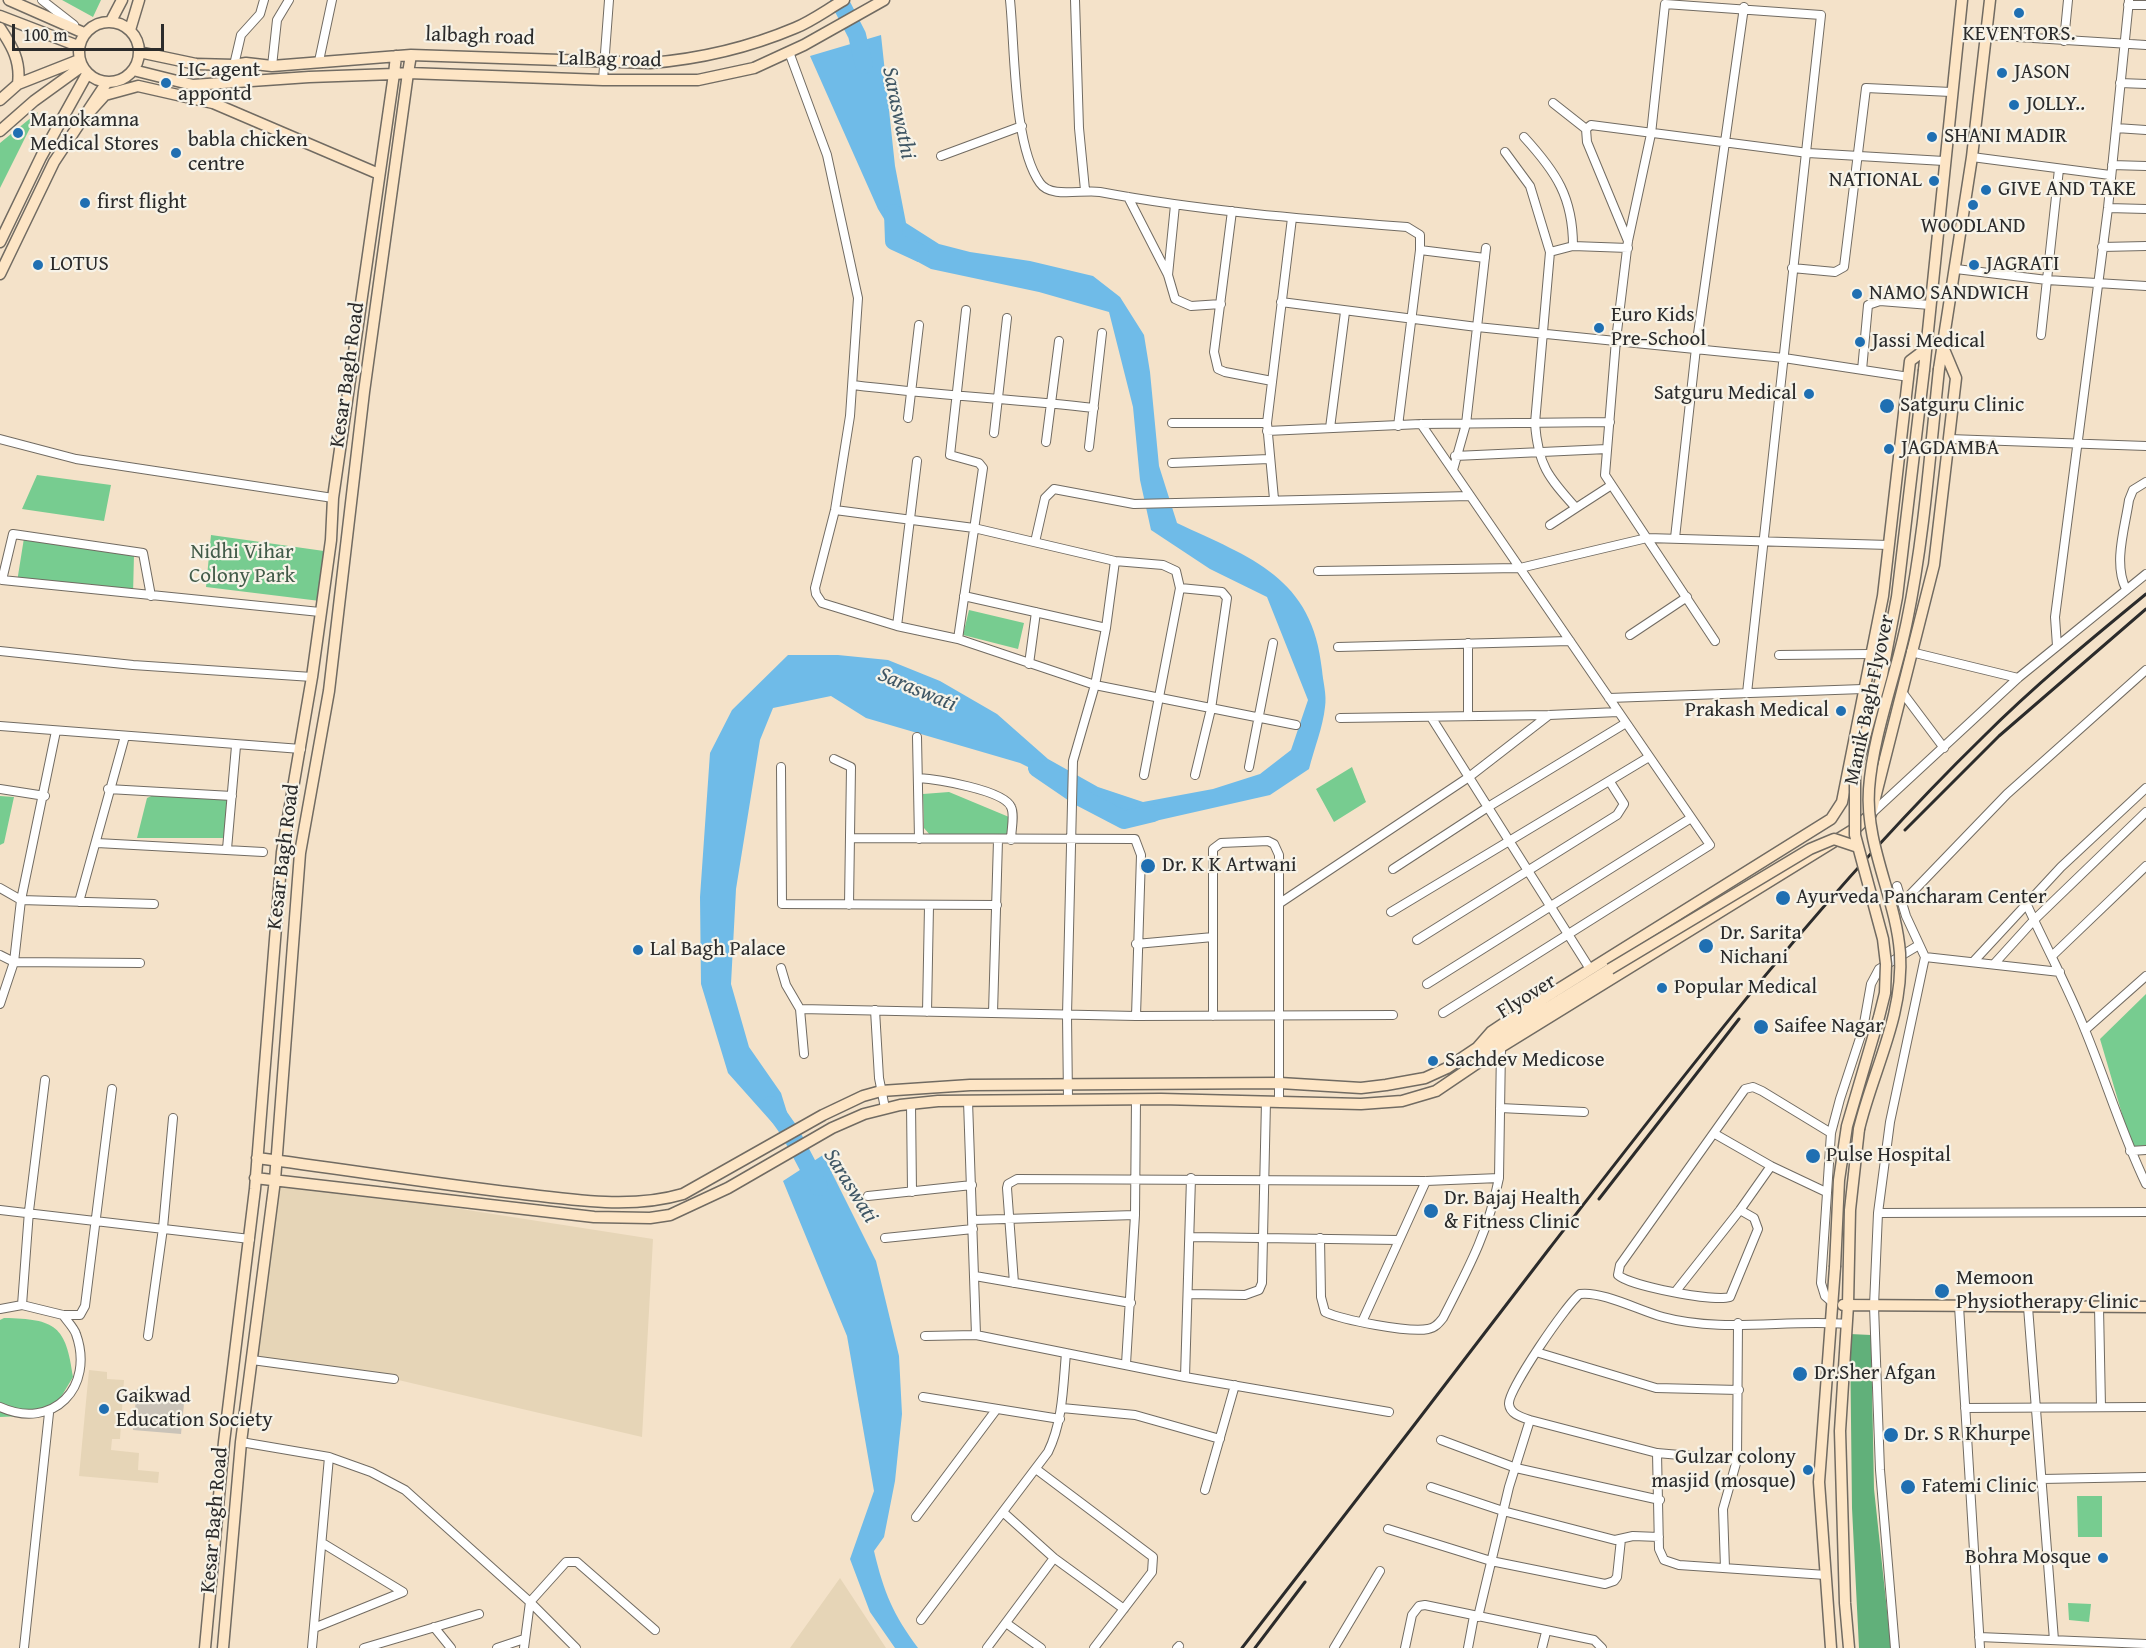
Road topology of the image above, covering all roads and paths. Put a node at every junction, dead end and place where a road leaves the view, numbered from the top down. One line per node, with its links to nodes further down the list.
1 (9, 0): 23 (main road)
2 (42, 0): 23 (street)
3 (122, 0): 20 (main road)
4 (140, 0): 22 (main road)
5 (264, 0): 35 (street)
6 (289, 0): 36 (street)
7 (332, 0): 33 (street)
8 (609, 0): 34 (street)
9 (844, 0): 34 (main road, lalbagh road)
10 (884, 0): 30 (main road, LalBag road)
11 (1010, 0): 52 (street)
12 (1075, 0): 71 (street)
13 (1962, 0): 47 (main road, Manik Bagh Flyover)
14 (1990, 0): 24 (main road, Manik Bagh Flyover)
15 (2068, 0): 25 (street)
16 (2129, 2): 17 (street); 26 (street)
17 (2146, 6)
18 (1744, 7): 57 (street); 59 (street); 61 (street)
19 (0, 16): 28 (main road)
20 (111, 21): 22 (main road); 23 (main road)
21 (0, 28): 44 (main road)
22 (130, 30): 29 (main road)
23 (84, 33): 28 (main road)
24 (1985, 35): 25 (street); 64 (main road, Manik Bagh Flyover)
25 (2064, 41): 26 (street)
26 (2124, 45): 27 (street); 43 (street)
27 (2146, 45)
28 (78, 46): 37 (main road)
29 (139, 52): 35 (main road); 38 (main road)
30 (789, 52): 41 (main road, LalBag road); 115 (street)
31 (411, 55): 32 (main road, lalbagh road); 34 (main road, lalbagh road); 39 (main road, Kesar Bagh Road)
32 (396, 56): 33 (main road, lalbagh road); 40 (main road, Kesar Bagh Road)
33 (319, 61): 36 (main road, lalbagh road)
34 (605, 61): 41 (street)
35 (234, 65): 36 (main road, lalbagh road)
36 (273, 66)
37 (82, 67): 42 (main road); 44 (main road); 56 (main road); 78 (main road)
38 (133, 70): 42 (main road); 46 (main road)
39 (408, 73): 40 (main road, LalBag road); 41 (main road, LalBag road); 117 (main road, Kesar Bagh Road)
40 (394, 74): 46 (main road); 69 (main road, Kesar Bagh Road)
41 (603, 80)
42 (106, 82): 51 (main road)
43 (2120, 83): 45 (street); 53 (street)
44 (18, 84): 48 (main road)
45 (2146, 84)
46 (193, 85): 49 (main road)
47 (1952, 92): 63 (street); 65 (main road, Manik Bagh Flyover)
48 (0, 100)
49 (213, 103): 51 (main road); 69 (main road)
50 (1553, 103): 54 (street)
51 (87, 115): 89 (main road)
52 (1022, 126): 62 (street); 71 (street)
53 (2116, 128): 55 (street); 66 (street)
54 (1586, 129): 57 (street); 79 (street)
55 (2146, 130)
56 (0, 131)
57 (1651, 134): 59 (street); 79 (street)
58 (1524, 137): 80 (street)
59 (1727, 143): 61 (street); 109 (street)
60 (1505, 152): 85 (street)
61 (1808, 153): 63 (street); 87 (street)
62 (941, 156)
63 (1859, 156): 65 (street); 87 (street)
64 (1972, 157): 68 (street); 88 (main road, Manik Bagh Flyover)
65 (1944, 161): 96 (main road, Manik Bagh Flyover)
66 (2112, 165): 67 (street); 70 (street)
67 (2146, 166)
68 (2059, 169): 70 (street); 91 (street)
69 (379, 174): 116 (main road, Kesar Bagh Road)
70 (2110, 175): 74 (street)
71 (1085, 190): 72 (street)
72 (1128, 197): 73 (street); 90 (street)
73 (1175, 205): 76 (street); 90 (street)
74 (2108, 208): 75 (street); 82 (street)
75 (2146, 209)
76 (1232, 211): 77 (street); 95 (street)
77 (1292, 218): 84 (street); 94 (street)
78 (0, 242)
79 (1628, 244): 80 (street); 106 (street)
80 (1573, 246): 85 (street)
81 (2146, 246): 82 (street)
82 (2102, 247): 92 (street)
83 (1486, 248): 86 (street)
84 (1420, 250): 86 (street); 100 (street)
85 (1550, 252): 104 (street)
86 (1485, 258): 102 (street)
87 (1792, 268): 111 (street)
88 (1956, 269): 91 (street); 108 (main road, Manik Bagh Flyover)
89 (0, 274)
90 (1168, 275): 95 (street)
91 (2047, 280): 92 (street); 105 (street)
92 (2097, 284): 93 (street); 136 (street)
93 (2146, 286)
94 (1281, 302): 98 (street); 114 (street)
95 (1221, 304): 114 (street)
96 (1930, 305): 110 (main road, Manik Bagh Flyover); 112 (street)
97 (966, 310): 119 (street)
98 (1345, 312): 100 (street); 131 (street)
99 (1007, 318): 120 (street)
100 (1411, 320): 102 (street); 129 (street)
101 (919, 325): 118 (street)
102 (1477, 327): 104 (street); 128 (street)
103 (1102, 333): 122 (street)
104 (1543, 333): 106 (street); 126 (street)
105 (2041, 335)
106 (1616, 340): 109 (street); 124 (street)
107 (1059, 341): 121 (street)
108 (1943, 347): 134 (main road); 346 (main road, Manik Bagh Flyover, bridge)
109 (1696, 348): 111 (street); 157 (street)
110 (1926, 349): 113 (main road); 237 (main road, Manik Bagh Flyover, bridge)
111 (1784, 358): 112 (street); 159 (street)
112 (1862, 370): 113 (street)
113 (1909, 377): 160 (main road)
114 (1272, 381): 130 (street)
115 (853, 385): 118 (street); 152 (street)
116 (348, 389): 117 (street); 149 (main road, Kesar Bagh Road)
117 (364, 392): 309 (main road, Kesar Bagh Road)
118 (910, 392): 119 (street); 123 (street)
119 (955, 394): 120 (street); 155 (street)
120 (999, 398): 121 (street); 132 (street)
121 (1052, 403): 122 (street); 135 (street)
122 (1094, 408): 138 (street)
123 (908, 418)
124 (1610, 422): 126 (street); 139 (street)
125 (1172, 423): 130 (street)
126 (1535, 423): 128 (street); 140 (street)
127 (1421, 424): 128 (street); 129 (street); 145 (street)
128 (1466, 424): 141 (street)
129 (1398, 426): 131 (street)
130 (1267, 427): 131 (street); 142 (street)
131 (1330, 428)
132 (994, 434)
133 (0, 439): 149 (street)
134 (1949, 439): 136 (street); 183 (main road)
135 (1046, 442)
136 (2079, 446): 137 (street); 180 (street)
137 (2146, 446)
138 (1089, 447)
139 (1607, 449): 140 (street); 147 (street)
140 (1539, 453): 141 (street); 151 (street)
141 (1455, 456): 145 (street)
142 (1269, 459): 144 (street); 150 (street)
143 (917, 461): 153 (street)
144 (1172, 463)
145 (1453, 470): 148 (street)
146 (2146, 482): 166 (street)
147 (1610, 486): 151 (street); 156 (street)
148 (1470, 495): 150 (street); 162 (street)
149 (333, 498): 170 (main road, Kesar Bagh Road)
150 (1274, 499): 158 (street)
151 (1576, 508): 154 (street)
152 (835, 510): 153 (street); 172 (street)
153 (909, 519): 155 (street); 172 (street)
154 (1550, 525)
155 (974, 528): 158 (street); 168 (street)
156 (1647, 538): 157 (street); 162 (street); 169 (street)
157 (1675, 538): 159 (street)
158 (1035, 542): 161 (street)
159 (1764, 543): 160 (street); 192 (street)
160 (1889, 544): 184 (main road)
161 (1115, 561): 165 (street); 173 (street)
162 (1520, 568): 163 (street); 176 (street)
163 (1318, 571)
164 (2146, 574): 166 (street)
165 (1180, 588): 194 (street); 196 (street)
166 (2126, 589): 180 (street)
167 (151, 596): 167 (street); 170 (street)
168 (964, 596): 171 (street); 175 (street)
169 (1687, 597): 174 (street); 177 (street)
170 (320, 612): 188 (main road, Kesar Bagh Road)
171 (1036, 612): 173 (street); 186 (street)
172 (897, 626): 175 (street)
173 (1106, 628): 190 (street)
174 (1630, 635)
175 (958, 639): 186 (street)
176 (1570, 641): 179 (street); 195 (street)
177 (1715, 641)
178 (1273, 643): 201 (street)
179 (1468, 643): 181 (street); 199 (street)
180 (2056, 646): 189 (street)
181 (1338, 647)
182 (0, 651): 188 (street)
183 (1911, 652): 189 (street); 193 (main road)
184 (1870, 654): 185 (street); 191 (main road)
185 (1779, 655)
186 (1029, 664): 190 (street)
187 (2146, 670): 248 (street)
188 (312, 677): 211 (main road, Kesar Bagh Road)
189 (2018, 678): 210 (street)
190 (1095, 685): 194 (street); 232 (street)
191 (1863, 689): 192 (street); 270 (main road)
192 (1747, 693): 195 (street)
193 (1902, 693): 210 (street); 228 (main road)
194 (1157, 698): 196 (street); 216 (street)
195 (1609, 698): 197 (street)
196 (1211, 709): 201 (street); 217 (street)
197 (1618, 712): 198 (street); 203 (street)
198 (1549, 715): 199 (street); 218 (street)
199 (1468, 716): 200 (street)
200 (1431, 717): 202 (street); 218 (street)
201 (1259, 718): 204 (street); 215 (street)
202 (1340, 718)
203 (1626, 723): 212 (street); 226 (street)
204 (1296, 725)
205 (0, 726): 206 (street)
206 (56, 731): 207 (street); 224 (street)
207 (125, 736): 209 (street); 223 (street)
208 (917, 737): 219 (street)
209 (236, 746): 211 (street); 225 (street)
210 (1944, 748): 228 (street)
211 (301, 749): 308 (main road, Kesar Bagh Road)
212 (1649, 757): 220 (street); 229 (street)
213 (834, 759): 230 (street)
214 (781, 767): 250 (street)
215 (1249, 767)
216 (1144, 775)
217 (1195, 775)
218 (1469, 777): 226 (street); 247 (street)
219 (918, 778): 231 (street); 234 (street)
220 (1610, 782): 235 (street); 242 (street)
221 (2146, 788): 253 (street)
222 (0, 789): 224 (street)
223 (108, 789): 225 (street); 236 (street)
224 (45, 796): 245 (street)
225 (232, 796): 238 (street)
226 (1488, 807): 235 (street); 241 (street)
227 (2146, 812): 256 (street)
228 (1871, 814): 286 (main road)
229 (1691, 818): 252 (street); 257 (street)
230 (850, 838): 231 (street); 250 (street)
231 (919, 839): 233 (street)
232 (1072, 839): 234 (street); 260 (street); 280 (street)
233 (998, 840): 234 (street); 251 (street)
234 (1011, 840)
235 (1508, 842): 242 (street); 255 (street)
236 (97, 843): 238 (street); 246 (street)
237 (1858, 847): 288 (main road, Flyover, bridge); 344 (main road, Manik Bagh Flyover, bridge)
238 (227, 849): 239 (street)
239 (263, 852)
240 (2146, 866): 263 (street)
241 (1393, 869)
242 (1527, 872): 252 (street); 259 (street)
243 (1897, 886): 248 (street)
244 (0, 888): 245 (street)
245 (21, 900): 246 (street); 266 (street)
246 (80, 902): 249 (street)
247 (1280, 903): 258 (street); 284 (street)
248 (1902, 903): 261 (street)
249 (154, 904)
250 (849, 905): 254 (street)
251 (997, 905): 254 (street); 278 (street)
252 (1550, 905): 257 (street); 273 (street)
253 (2027, 905): 256 (street); 265 (street)
254 (929, 906): 277 (street)
255 (1391, 912)
256 (2034, 920): 263 (street); 268 (street)
257 (1569, 934): 270 (street); 279 (street)
258 (1213, 937): 260 (street); 283 (street)
259 (1418, 940)
260 (1136, 944): 282 (street)
261 (1919, 945): 264 (street); 304 (street)
262 (0, 955): 266 (street)
263 (2053, 955): 271 (street)
264 (1925, 957): 265 (street); 327 (street)
265 (1974, 961): 268 (street)
266 (14, 962): 267 (street); 274 (street)
267 (140, 963)
268 (1994, 964): 271 (street)
269 (781, 968): 275 (street)
270 (1590, 969): 288 (main road)
271 (2060, 972): 285 (street)
272 (2146, 976): 285 (street)
273 (1427, 984)
274 (0, 1004)
275 (800, 1009): 276 (street); 287 (street)
276 (875, 1010): 277 (street); 293 (street)
277 (927, 1012): 278 (street)
278 (993, 1014): 280 (street)
279 (1443, 1014)
280 (1067, 1015): 282 (street); 291 (street)
281 (1393, 1015): 284 (street)
282 (1136, 1016): 283 (street)
283 (1213, 1016): 284 (street)
284 (1279, 1016): 290 (street)
285 (2085, 1030): 307 (street)
286 (1501, 1047): 288 (main road); 301 (street)
287 (804, 1054)
288 (1468, 1062): 290 (main road); 298 (main road)
289 (45, 1080): 325 (street)
290 (1280, 1083): 291 (main road); 298 (street)
291 (1068, 1085): 293 (main road); 294 (street)
292 (112, 1089): 330 (street)
293 (881, 1091): 300 (street); 309 (main road)
294 (1068, 1099): 295 (main road); 296 (main road)
295 (1136, 1099): 297 (main road); 312 (street)
296 (968, 1101): 299 (main road); 319 (street)
297 (1266, 1101): 298 (main road); 315 (street)
298 (1279, 1101)
299 (910, 1104): 300 (main road); 320 (street)
300 (885, 1108): 316 (main road)
301 (1500, 1108): 302 (street); 313 (street)
302 (1584, 1112)
303 (173, 1118): 332 (street)
304 (1832, 1133): 305 (street); 321 (street)
305 (1714, 1134): 310 (street); 341 (street)
306 (2146, 1150): 307 (street)
307 (2130, 1151): 318 (street)
308 (257, 1158): 309 (main road); 311 (main road, Kesar Bagh Road)
309 (276, 1160): 316 (main road, Kesar Bagh Road)
310 (1771, 1166): 321 (street); 324 (street)
311 (255, 1178): 316 (main road); 337 (main road, Kesar Bagh Road)
312 (1135, 1178): 314 (street); 328 (street); 329 (street)
313 (1499, 1178): 317 (street); 354 (street)
314 (1191, 1179): 315 (street); 333 (street)
315 (1263, 1179): 317 (street); 335 (street)
316 (275, 1180): 363 (main road, Kesar Bagh Road)
317 (1426, 1182): 338 (street)
318 (2146, 1184)
319 (972, 1185): 320 (street); 331 (street)
320 (912, 1192): 322 (street)
321 (1826, 1192): 344 (street)
322 (868, 1196)
323 (0, 1210): 325 (street)
324 (1740, 1210): 341 (street); 341 (street)
325 (29, 1211): 330 (street); 345 (street)
326 (2146, 1212): 327 (street)
327 (1878, 1213): 347 (street)
328 (1135, 1215): 329 (street); 343 (street)
329 (1009, 1219): 331 (street); 340 (street)
330 (96, 1220): 332 (street); 353 (street)
331 (973, 1224): 334 (street); 339 (street)
332 (163, 1228): 337 (street); 359 (street)
333 (1191, 1237): 335 (street); 342 (street)
334 (885, 1238)
335 (1263, 1238): 336 (street); 342 (street)
336 (1320, 1238): 338 (street); 354 (street)
337 (250, 1239): 421 (main road, Kesar Bagh Road)
338 (1399, 1240): 354 (street)
339 (975, 1276): 340 (street); 358 (street)
340 (1014, 1283): 343 (street)
341 (1676, 1291)
342 (1190, 1294): 365 (street)
343 (1131, 1304): 364 (street)
344 (1834, 1304): 346 (main road); 356 (main road, Manik Bagh Flyover)
345 (22, 1305): 352 (street); 353 (street)
346 (1848, 1305): 347 (main road); 357 (main road, Manik Bagh Flyover)
347 (1874, 1306): 348 (main road); 439 (street)
348 (1959, 1306): 349 (main road); 375 (street)
349 (2028, 1306): 350 (main road); 371 (street)
350 (2099, 1307): 351 (main road); 372 (street)
351 (2146, 1307)
352 (0, 1309)
353 (63, 1315): 378 (street)
354 (1362, 1322)
355 (1738, 1323): 356 (street); 361 (street); 368 (street)
356 (1831, 1323): 357 (street); 405 (main road, Manik Bagh Flyover)
357 (1847, 1324): 438 (main road, Manik Bagh Flyover)
358 (976, 1335): 360 (street); 362 (street)
359 (148, 1336)
360 (925, 1336)
361 (1536, 1352): 368 (street); 380 (street)
362 (1066, 1353): 364 (street); 374 (street)
363 (252, 1360): 366 (street); 383 (main road, Kesar Bagh Road)
364 (1126, 1364): 365 (street)
365 (1185, 1377): 367 (street)
366 (394, 1379)
367 (1235, 1385): 377 (street); 381 (street)
368 (1738, 1389): 386 (street)
369 (923, 1397): 376 (street)
370 (0, 1407): 378 (street)
371 (2036, 1407): 372 (street); 375 (street); 390 (street)
372 (2101, 1407): 373 (street)
373 (2146, 1407)
374 (1062, 1408): 379 (street); 381 (street)
375 (1965, 1408): 416 (street)
376 (996, 1410): 379 (street); 396 (street)
377 (1389, 1412)
378 (49, 1413): 420 (street)
379 (1060, 1419): 388 (street)
380 (1530, 1420): 384 (street); 387 (street)
381 (1220, 1439): 392 (street)
382 (1441, 1440): 387 (street)
383 (241, 1442): 385 (street); 422 (main road, Kesar Bagh Road)
384 (1657, 1453): 386 (street); 393 (street)
385 (329, 1457): 400 (street); 406 (street)
386 (1737, 1460): 403 (street)
387 (1516, 1468): 393 (street); 394 (street)
388 (1036, 1469): 395 (street); 407 (street)
389 (2146, 1477): 390 (street)
390 (2042, 1479): 418 (street)
391 (1431, 1487): 394 (street)
392 (1205, 1490)
393 (1660, 1500): 398 (street)
394 (1503, 1511): 399 (street); 402 (street)
395 (1004, 1513): 401 (street); 410 (street)
396 (916, 1517)
397 (1388, 1529): 402 (street)
398 (1659, 1537): 399 (street); 403 (street)
399 (1621, 1539): 402 (street)
400 (324, 1544): 413 (street); 413 (street)
401 (1054, 1558): 407 (street); 411 (street)
402 (1491, 1561): 409 (street)
403 (1725, 1568): 405 (street)
404 (1380, 1571): 432 (street)
405 (1826, 1575): 437 (main road, Manik Bagh Flyover)
406 (530, 1602): 414 (street); 417 (street); 428 (street)
407 (1124, 1609): 431 (street)
408 (479, 1614): 412 (street)
409 (1476, 1616): 415 (street); 433 (street); 434 (street)
410 (921, 1620)
411 (1006, 1623): 429 (street); 430 (street)
412 (434, 1627): 424 (street); 425 (street)
413 (314, 1628): 423 (street)
414 (655, 1630)
415 (1546, 1632): 435 (street); 436 (street)
416 (1979, 1637): 418 (street); 440 (street)
417 (524, 1639): 426 (street); 427 (street)
418 (2054, 1640): 419 (street)
419 (2146, 1644)
420 (24, 1648)
421 (205, 1648)
422 (223, 1648)
423 (312, 1648)
424 (364, 1648)
425 (451, 1648)
426 (497, 1648)
427 (524, 1648)
428 (576, 1648)
429 (987, 1648)
430 (1041, 1648)
431 (1094, 1648)
432 (1334, 1648)
433 (1405, 1648)
434 (1468, 1648)
435 (1542, 1648)
436 (1602, 1648)
437 (1831, 1648)
438 (1849, 1648)
439 (1895, 1648)
440 (1980, 1648)

